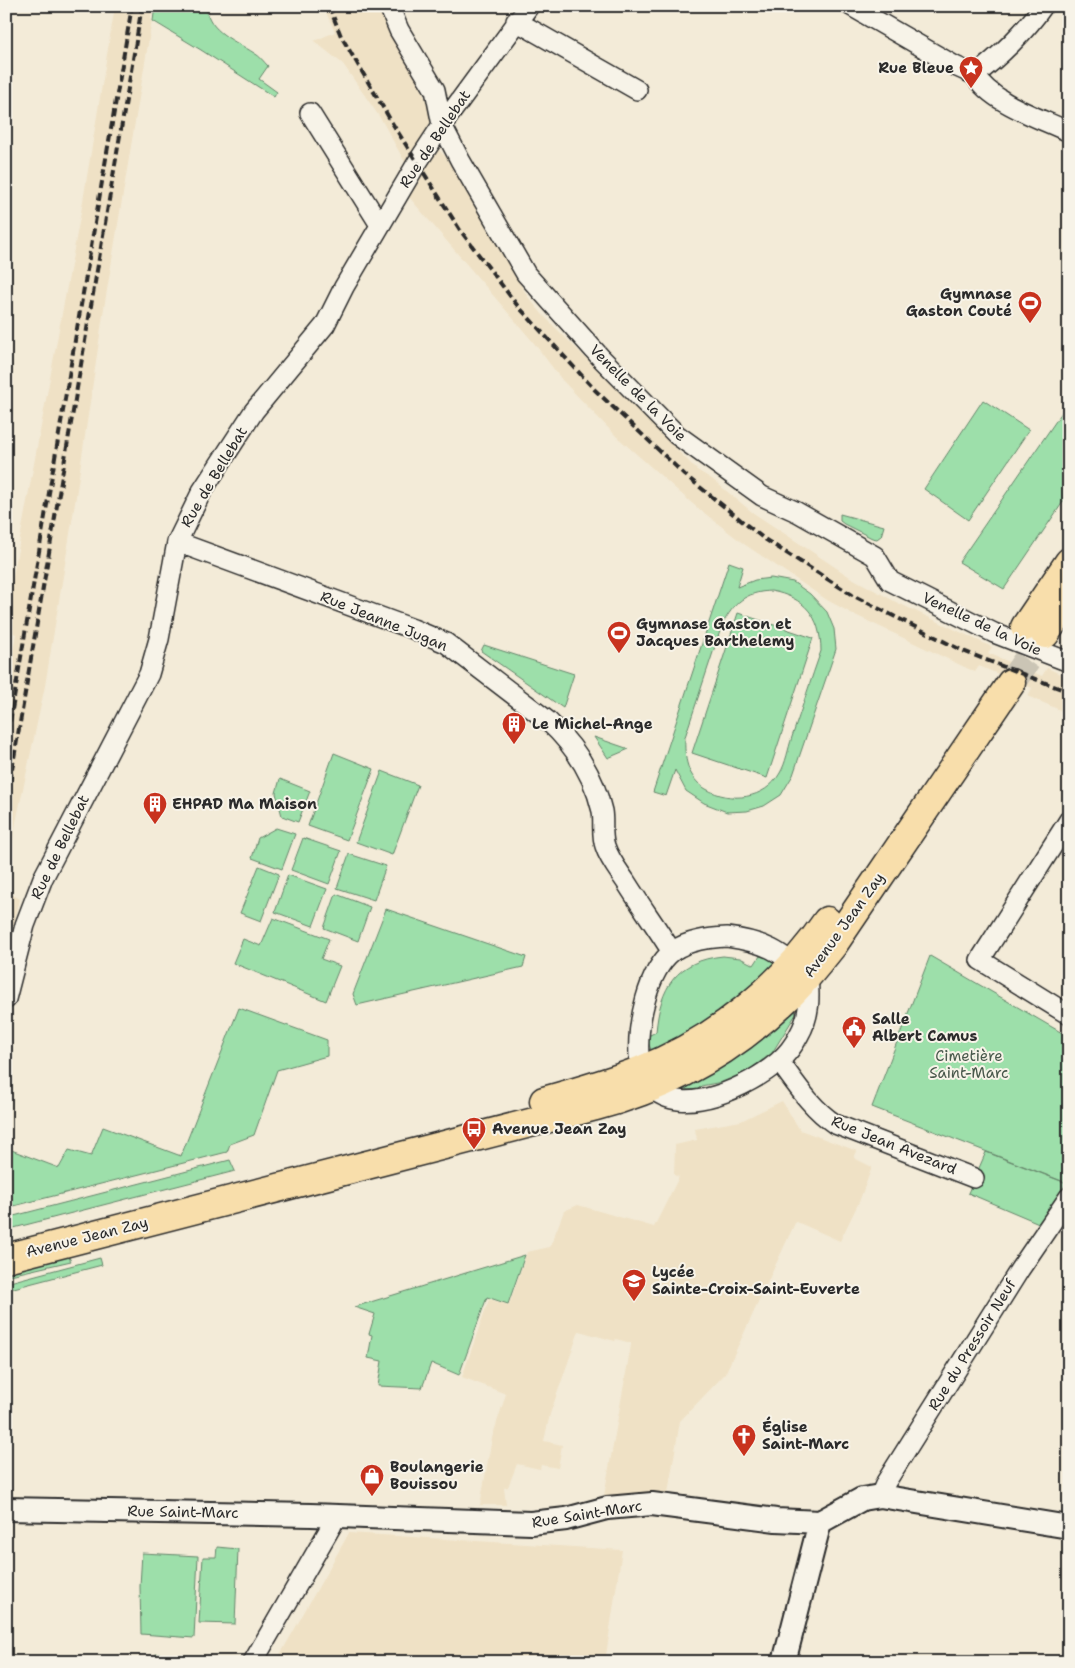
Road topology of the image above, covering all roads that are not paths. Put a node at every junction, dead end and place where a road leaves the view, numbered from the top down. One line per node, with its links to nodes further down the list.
1 (389, 6): 9 (street, Venelle de la Voie)
2 (529, 6): 5 (street, Rue de Bellebat)
3 (851, 6): 6 (street)
4 (1043, 6): 6 (street)
5 (516, 21): 7 (street); 9 (street, Rue de Bellebat)
6 (978, 79): 10 (street)
7 (637, 90)
8 (310, 113): 11 (street)
9 (442, 125): 11 (street, Rue de Bellebat); 15 (street, Venelle de la Voie)
10 (1069, 132)
11 (380, 225): 12 (street, Rue de Bellebat)
12 (177, 542): 18 (street, Rue Jeanne Jugan); 20 (street, Rue de Bellebat)
13 (1069, 562): 14 (main road)
14 (1069, 599)
15 (1069, 662)
16 (1003, 679): 19 (main road, Avenue Jean Zay)
17 (1069, 820): 21 (street)
18 (672, 952): 19 (street); 23 (street)
19 (800, 970): 22 (street); 23 (main road, Avenue Jean Zay)
20 (6, 999)
21 (1069, 1015)
22 (779, 1061): 23 (street); 24 (street, Rue Jean Avezard)
23 (646, 1079): 26 (main road, Avenue Jean Zay); 27 (main road, Avenue Jean Zay)
24 (974, 1178)
25 (1069, 1197): 28 (street, Rue du Pressoir Neuf)
26 (6, 1238)
27 (6, 1258)
28 (880, 1496): 31 (street); 32 (street)
29 (6, 1509): 30 (street, Rue Saint-Marc)
30 (332, 1516): 31 (street, Rue Saint-Marc); 33 (street)
31 (820, 1522): 34 (street)
32 (1069, 1527)
33 (254, 1662)
34 (784, 1662)

